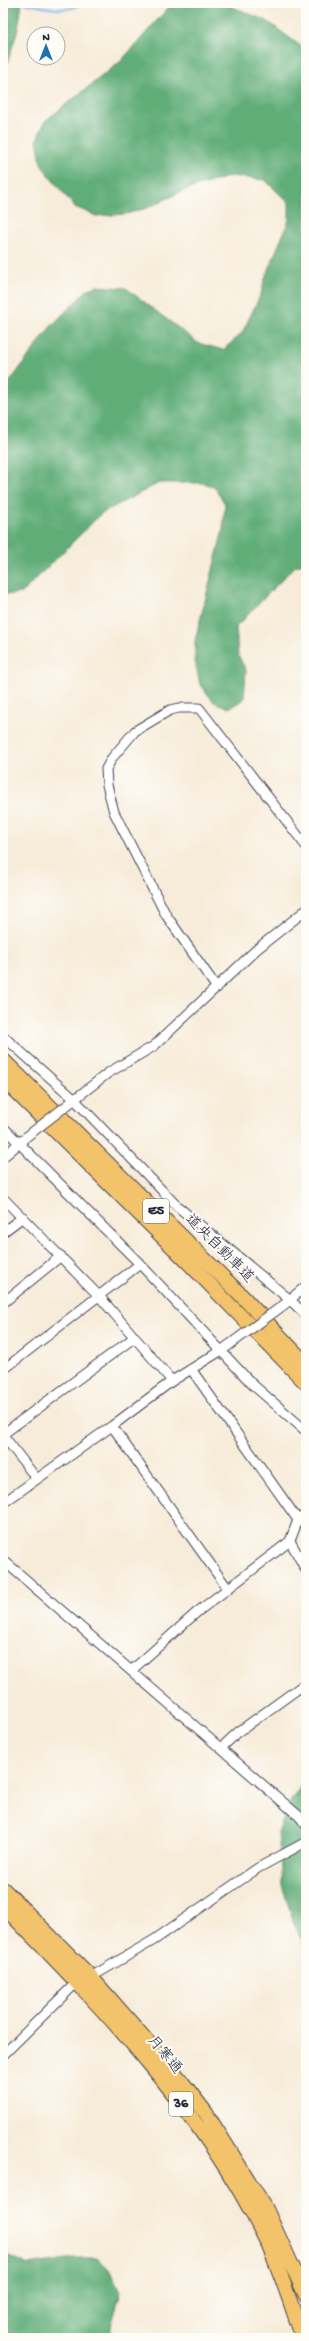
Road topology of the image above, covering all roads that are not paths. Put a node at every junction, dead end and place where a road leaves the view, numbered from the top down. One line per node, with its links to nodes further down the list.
1 (306, 846): 3 (street)
2 (306, 910): 3 (street)
3 (218, 988): 7 (street)
4 (3, 1036): 7 (street)
5 (3, 1060): 23 (highway, 道央自動車道 / E5)
6 (3, 1080): 27 (highway, 道央自動車道 / E5)
7 (72, 1101): 9 (street, bridge); 18 (street)
8 (3, 1127): 9 (street)
9 (23, 1140): 10 (street); 15 (street)
10 (3, 1158)
11 (3, 1198): 12 (street)
12 (23, 1218): 13 (street); 14 (street)
13 (3, 1232)
14 (61, 1256): 17 (street); 19 (street)
15 (140, 1264): 17 (street); 22 (street)
16 (306, 1286): 18 (street)
17 (99, 1296): 21 (street); 25 (street)
18 (287, 1302): 20 (street); 22 (street, bridge)
19 (3, 1303)
20 (306, 1316)
21 (135, 1337): 26 (street); 30 (street)
22 (222, 1350): 24 (street); 29 (street)
23 (306, 1364)
24 (191, 1369): 26 (street); 33 (street)
25 (3, 1370)
26 (172, 1381): 28 (street)
27 (306, 1383)
28 (112, 1426): 31 (street); 37 (street)
29 (306, 1431)
30 (3, 1434): 31 (street)
31 (36, 1478): 32 (street)
32 (3, 1503)
33 (302, 1517): 34 (street)
34 (290, 1541): 36 (street); 37 (street)
35 (3, 1560): 38 (street)
36 (306, 1570)
37 (228, 1589): 38 (street)
38 (132, 1670): 40 (street)
39 (306, 1683): 40 (street)
40 (221, 1748): 41 (street)
41 (306, 1826)
42 (306, 1842): 45 (street)
43 (3, 1889): 45 (highway, 月寒通 / 36)
44 (3, 1906): 46 (highway, 月寒通 / 36)
45 (91, 1977): 46 (street); 48 (highway, 月寒通 / 36)
46 (77, 1982): 47 (street); 49 (highway, 月寒通 / 36)
47 (3, 2055)
48 (306, 2296)
49 (303, 2338)

